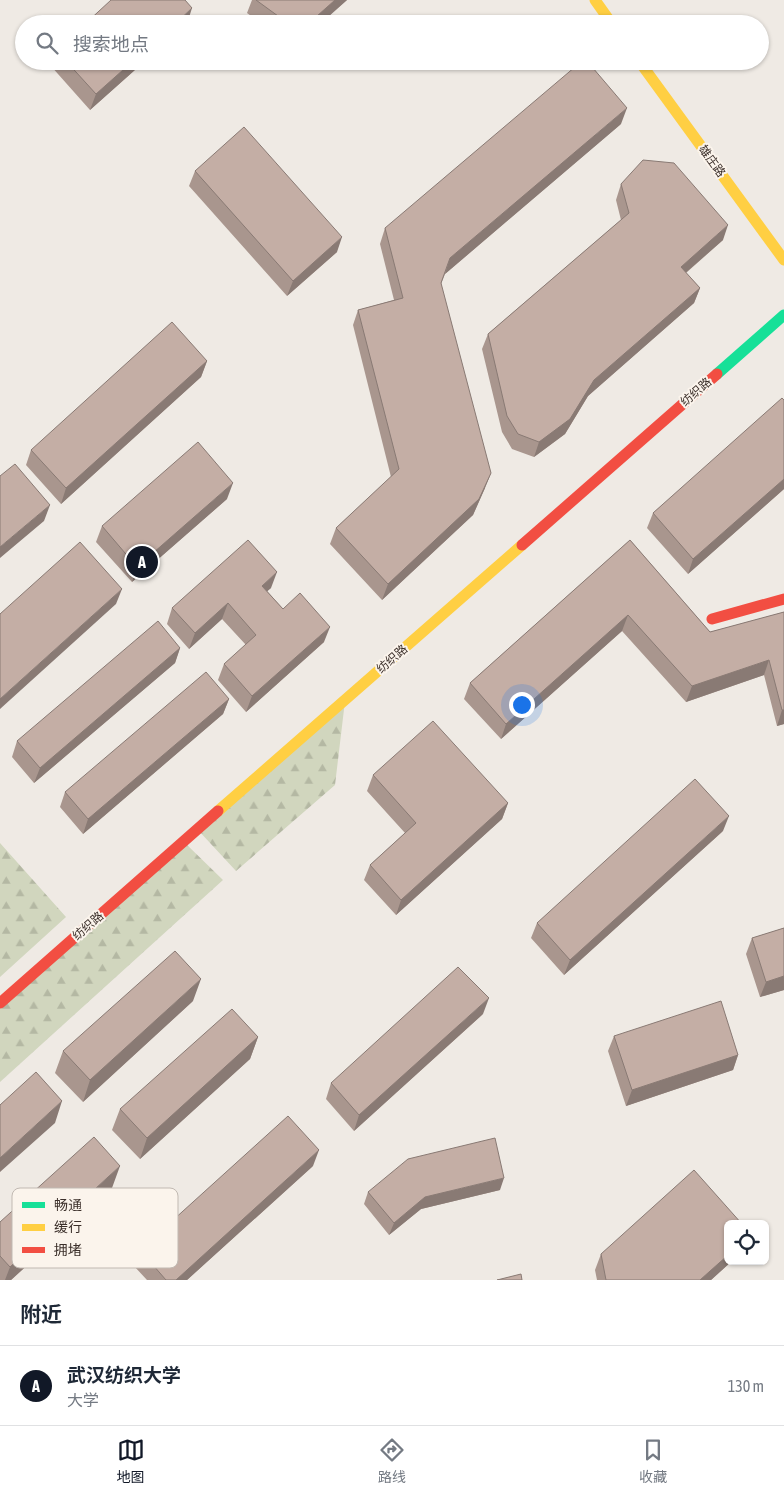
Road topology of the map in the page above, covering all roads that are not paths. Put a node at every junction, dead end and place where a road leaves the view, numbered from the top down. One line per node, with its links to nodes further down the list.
1 (595, 0): 2 (main road)
2 (606, 15)
3 (646, 70): 4 (main road, 雄庄路)
4 (784, 260)
5 (784, 315): 8 (main road, 纺织路)
6 (784, 599): 7 (main road)
7 (712, 619)
8 (0, 1003)

